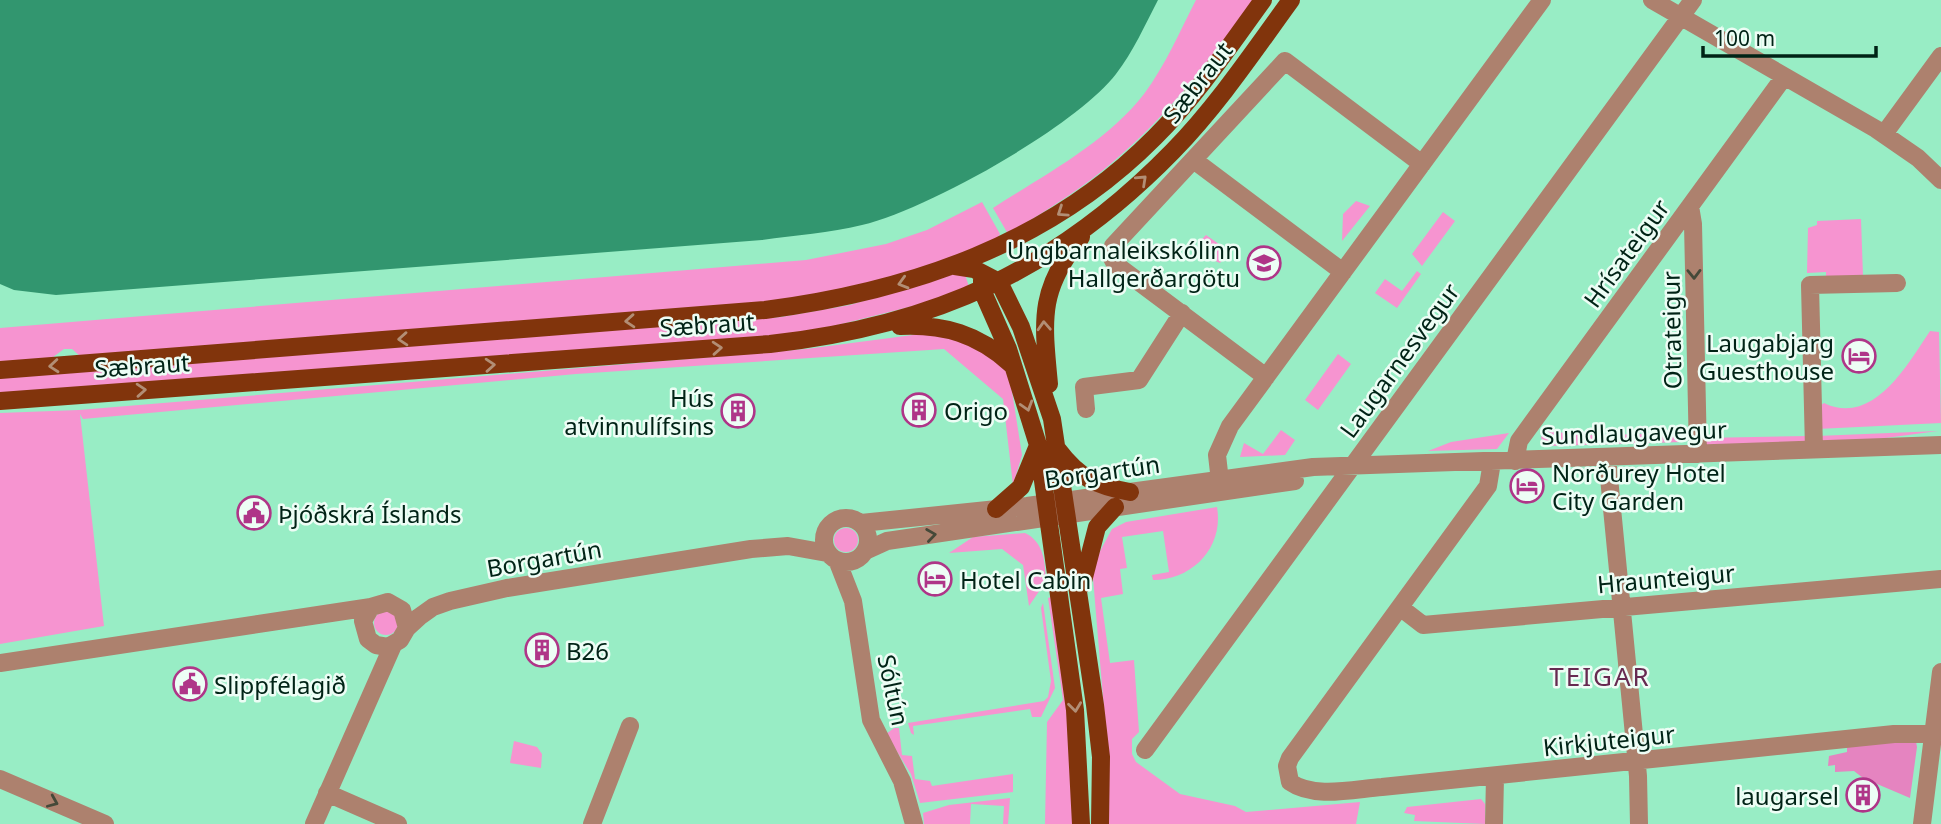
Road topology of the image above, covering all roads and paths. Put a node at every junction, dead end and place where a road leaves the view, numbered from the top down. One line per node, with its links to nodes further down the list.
1 (1264, 0): 15 (main road, Sæbraut, one-way to 15)
2 (1291, 0): 14 (main road, Sæbraut, one-way to 2)
3 (1542, 0): 11 (street)
4 (1652, 0): 6 (street)
5 (1693, 0): 6 (street, Laugarnesvegur)
6 (1680, 18): 8 (street); 28 (street, Laugarnesvegur)
7 (1941, 56): 9 (street)
8 (1784, 76): 9 (street); 13 (street, Hrísateigur)
9 (1884, 134): 12 (street)
10 (1195, 161): 11 (street); 17 (street); 20 (street)
11 (1422, 164): 17 (street)
12 (1941, 180)
13 (1690, 206): 35 (street, Otrateigur, one-way to 35); 37 (street, Hrísateigur)
14 (1091, 225): 18 (main road, Sæbraut); 27 (main road, one-way to 14)
15 (1005, 246): 16 (main road, Sæbraut); 18 (main road)
16 (955, 266): 18 (main road); 23 (main road, Sæbraut, one-way to 23)
17 (1343, 272): 24 (street)
18 (988, 282): 21 (main road, Sæbraut); 22 (main road); 27 (main road)
19 (1897, 283): 34 (street)
20 (1182, 313): 24 (street); 26 (street)
21 (875, 328): 22 (main road); 25 (main road, Sæbraut, one-way to 21)
22 (1014, 367): 30 (main road, one-way to 30)
23 (0, 370)
24 (1266, 377): 42 (street)
25 (0, 401)
26 (1086, 409)
27 (1052, 419): 33 (main road)
28 (1376, 432): 39 (street); 41 (street, Laugarnesvegur)
29 (1941, 435): 32 (street, Sundlaugavegur)
30 (1038, 445): 45 (main road); 46 (main road)
31 (1941, 445): 32 (street, Sundlaugavegur)
32 (1854, 447): 34 (street, Sundlaugavegur)
33 (1056, 448): 43 (main road); 46 (main road)
34 (1814, 449): 35 (street, Sundlaugavegur)
35 (1698, 454): 36 (street, Sundlaugavegur)
36 (1607, 457): 37 (street, Sundlaugavegur); 58 (street)
37 (1515, 461): 38 (street, Sundlaugavegur)
38 (1492, 462): 40 (street, Sundlaugavegur); 59 (street)
39 (1387, 463): 40 (street, Sundlaugavegur); 41 (street, Sundlaugavegur)
40 (1455, 463): 41 (street, Sundlaugavegur)
41 (1347, 472): 42 (street, Borgartún); 70 (street, Laugarnesvegur)
42 (1220, 485): 43 (street, Borgartún); 44 (street, Borgartún)
43 (1130, 492): 46 (street, Borgartún)
44 (1115, 508): 46 (street, Borgartún); 54 (main road)
45 (996, 509): 46 (street, Borgartún); 47 (street, Borgartún)
46 (1056, 511): 50 (street, Borgartún, one-way to 46); 54 (main road); 67 (main road); 80 (main road, one-way to 80)
47 (861, 523): 48 (street, Borgartún); 50 (street)
48 (826, 530): 49 (street, Borgartún); 51 (street)
49 (788, 546): 51 (street, Borgartún); 57 (street, Borgartún)
50 (862, 554): 51 (street, Borgartún); 53 (street, Sóltún)
51 (832, 556): 53 (street, Sóltún)
52 (1941, 579): 58 (street, Hraunteigur)
53 (853, 601): 79 (street, Sóltún)
54 (1079, 602): 67 (main road)
55 (398, 606): 56 (street, Borgartún); 57 (street, Borgartún); 61 (street)
56 (370, 607): 60 (street, Borgartún); 62 (street)
57 (433, 607): 61 (street, Borgartún)
58 (1620, 607): 59 (street, Hraunteigur); 71 (street)
59 (1401, 608): 72 (street, Kirkjuteigur)
60 (322, 616): 62 (street, Borgartún); 64 (street, Borgartún)
61 (407, 628): 63 (street, Borgartún)
62 (368, 637): 63 (street, Borgartún); 66 (street)
63 (393, 645): 66 (street)
64 (0, 663)
65 (1941, 672): 69 (street)
66 (374, 683): 74 (street)
67 (1095, 705): 81 (main road)
68 (630, 726): 78 (street)
69 (1935, 734): 71 (street, Kirkjuteigur); 84 (street)
70 (1145, 750)
71 (1636, 761): 72 (street, Kirkjuteigur); 83 (street)
72 (1495, 776): 82 (street)
73 (0, 779): 75 (street, one-way to 75)
74 (327, 793): 76 (street); 77 (street)
75 (105, 824)
76 (314, 824)
77 (398, 824)
78 (592, 824)
79 (914, 824)
80 (1081, 824)
81 (1100, 824)
82 (1494, 824)
83 (1639, 824)
84 (1922, 824)

